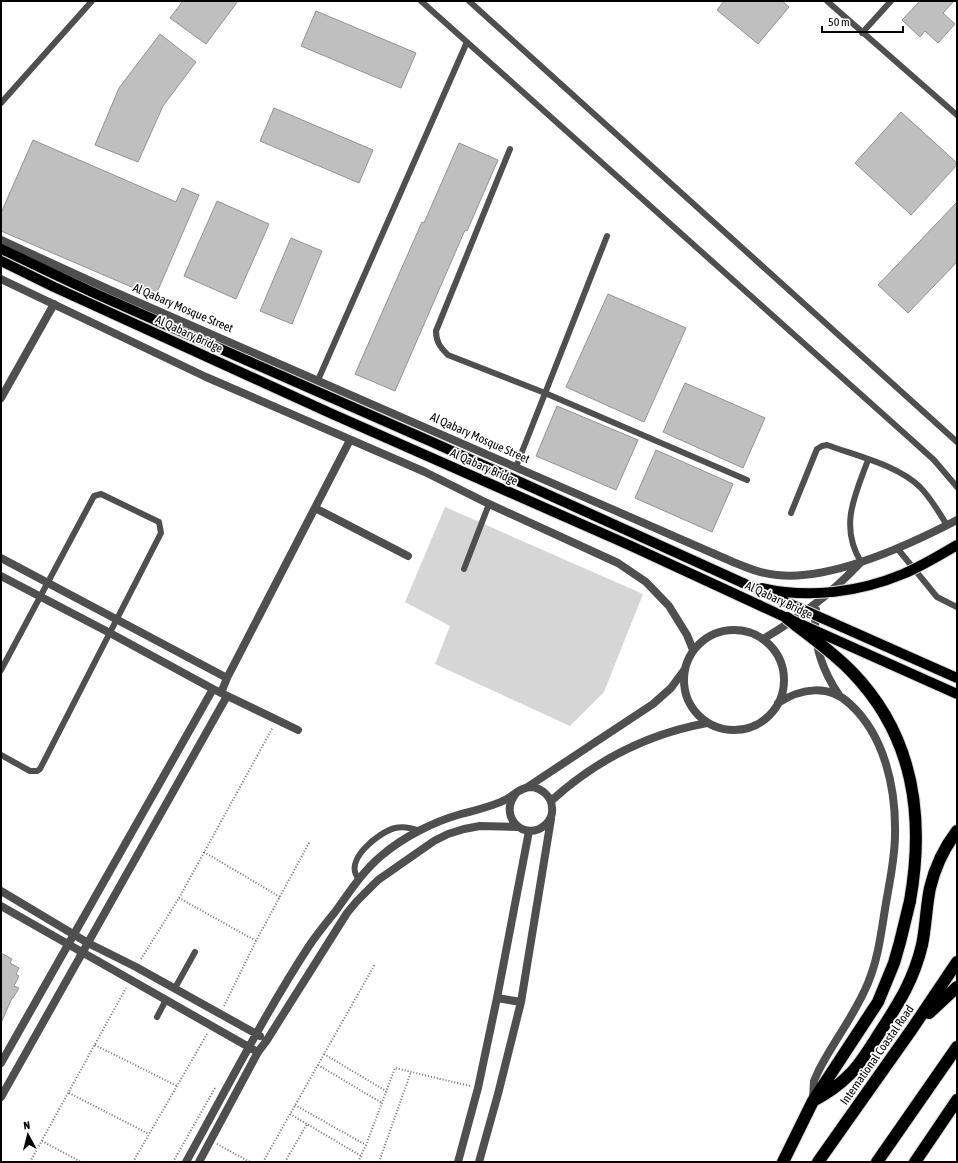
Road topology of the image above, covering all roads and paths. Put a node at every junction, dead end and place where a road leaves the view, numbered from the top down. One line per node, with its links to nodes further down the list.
1 (92, 1): 8 (lane)
2 (421, 1): 7 (lane)
3 (469, 1): 21 (lane)
4 (827, 1): 6 (lane)
5 (891, 1): 6 (lane)
6 (862, 33): 9 (lane)
7 (467, 42): 17 (lane); 25 (lane)
8 (1, 103)
9 (957, 115)
10 (510, 149): 18 (lane)
11 (607, 236): 18 (lane)
12 (1, 240): 17 (street, Al Qabary Mosque Street)
13 (1, 249): 39 (main road, Al Qabary Bridge)
14 (1, 261): 43 (main road, Al Qabary Bridge, bridge)
15 (1, 279): 16 (street)
16 (54, 304): 19 (street); 20 (street)
17 (318, 380): 23 (street, Al Qabary Mosque Street)
18 (545, 393): 23 (lane); 24 (lane)
19 (1, 398)
20 (350, 440): 26 (street); 27 (street)
21 (957, 442)
22 (868, 460): 28 (lane); 30 (lane); 35 (lane)
23 (516, 467): 35 (street, Al Qabary Mosque Street)
24 (748, 480)
25 (957, 487)
26 (489, 504): 36 (lane); 47 (street)
27 (315, 508): 33 (street); 50 (street)
28 (791, 513)
29 (957, 520): 30 (street, Al Qabary Mosque Street)
30 (947, 525): 32 (street, Al Qabary Mosque Street)
31 (957, 545): 39 (main road, bridge)
32 (897, 548): 35 (street, Al Qabary Mosque Street); 42 (lane)
33 (408, 556)
34 (1, 558): 38 (street)
35 (860, 562): 41 (street)
36 (464, 569)
37 (1, 576): 40 (street)
38 (48, 583): 40 (lane); 44 (street); 44 (lane)
39 (743, 583): 51 (main road, Al Qabary Bridge, bridge)
40 (40, 597): 45 (street); 49 (lane)
41 (817, 604): 46 (street); 54 (street)
42 (957, 607)
43 (786, 618): 53 (main road, Al Qabary Bridge, bridge); 111 (highway, bridge)
44 (117, 619): 45 (lane); 50 (street)
45 (110, 633): 52 (street); 59 (lane)
46 (763, 639): 47 (street); 55 (street)
47 (693, 650): 48 (street)
48 (684, 669): 57 (street); 60 (street)
49 (1, 670)
50 (227, 678): 52 (street)
51 (957, 678)
52 (220, 693): 56 (street); 75 (street); 77 (street)
53 (957, 694)
54 (839, 695): 55 (street); 111 (street)
55 (778, 703): 57 (street)
56 (277, 719): 58 (street); 69 (path)
57 (707, 723): 62 (street)
58 (298, 730)
59 (1, 755)
60 (526, 788): 61 (street); 62 (street)
61 (517, 792): 64 (street); 65 (street)
62 (551, 801): 63 (street)
63 (551, 817): 66 (street); 89 (street)
64 (518, 827): 66 (street); 95 (street)
65 (420, 831): 70 (street); 70 (lane)
66 (529, 831): 87 (street)
67 (957, 831): 111 (highway)
68 (310, 841): 72 (path)
69 (204, 852): 72 (path); 73 (path)
70 (359, 879): 94 (street)
71 (1, 891): 75 (street)
72 (280, 897): 76 (path)
73 (179, 898): 76 (path); 83 (path)
74 (1, 906): 78 (street)
75 (74, 934): 77 (street); 78 (street)
76 (256, 941): 90 (path)
77 (88, 943): 80 (street); 83 (street)
78 (68, 945): 80 (street); 101 (street)
79 (195, 952): 86 (lane)
80 (83, 954): 84 (street); 109 (street)
81 (957, 962): 92 (highway, International Coastal Road)
82 (375, 964): 100 (path)
83 (136, 967): 86 (street)
84 (131, 980): 88 (street); 96 (path)
85 (957, 987): 92 (highway)
86 (175, 988): 90 (street)
87 (497, 998): 89 (street); 106 (street)
88 (166, 1000): 91 (lane); 98 (street)
89 (521, 1002): 133 (street)
90 (220, 1014): 94 (street)
91 (157, 1017)
92 (912, 1029): 135 (highway, International Coastal Road)
93 (208, 1031): 104 (path)
94 (257, 1034): 95 (street); 98 (street)
95 (267, 1040): 99 (street)
96 (95, 1045): 104 (path); 108 (path)
97 (957, 1047): 136 (highway)
98 (249, 1048): 99 (street); 125 (street)
99 (258, 1052): 118 (street)
100 (324, 1054): 102 (path); 107 (path)
101 (1, 1062)
102 (318, 1065): 112 (path); 113 (path)
103 (411, 1072): 106 (path); 107 (path); 131 (path)
104 (177, 1086): 116 (path)
105 (215, 1087): 124 (path)
106 (478, 1088): 132 (street)
107 (386, 1091): 112 (path)
108 (69, 1093): 116 (path); 117 (path)
109 (1, 1097)
110 (957, 1100): 137 (highway)
111 (813, 1101): 134 (highway)
112 (382, 1103): 119 (path)
113 (295, 1105): 114 (path); 119 (path)
114 (290, 1114): 115 (path); 128 (path)
115 (307, 1124): 120 (path); 129 (path)
116 (149, 1134): 123 (path)
117 (42, 1141): 121 (path); 122 (path)
118 (211, 1141): 126 (street); 127 (path)
119 (366, 1145): 120 (path)
120 (361, 1156): 130 (path)
121 (30, 1162)
122 (81, 1162)
123 (134, 1162)
124 (173, 1162)
125 (186, 1162)
126 (200, 1162)
127 (250, 1162)
128 (263, 1162)
129 (286, 1162)
130 (358, 1162)
131 (379, 1162)
132 (458, 1162)
133 (479, 1162)
134 (783, 1162)
135 (818, 1162)
136 (877, 1162)
137 (915, 1162)

